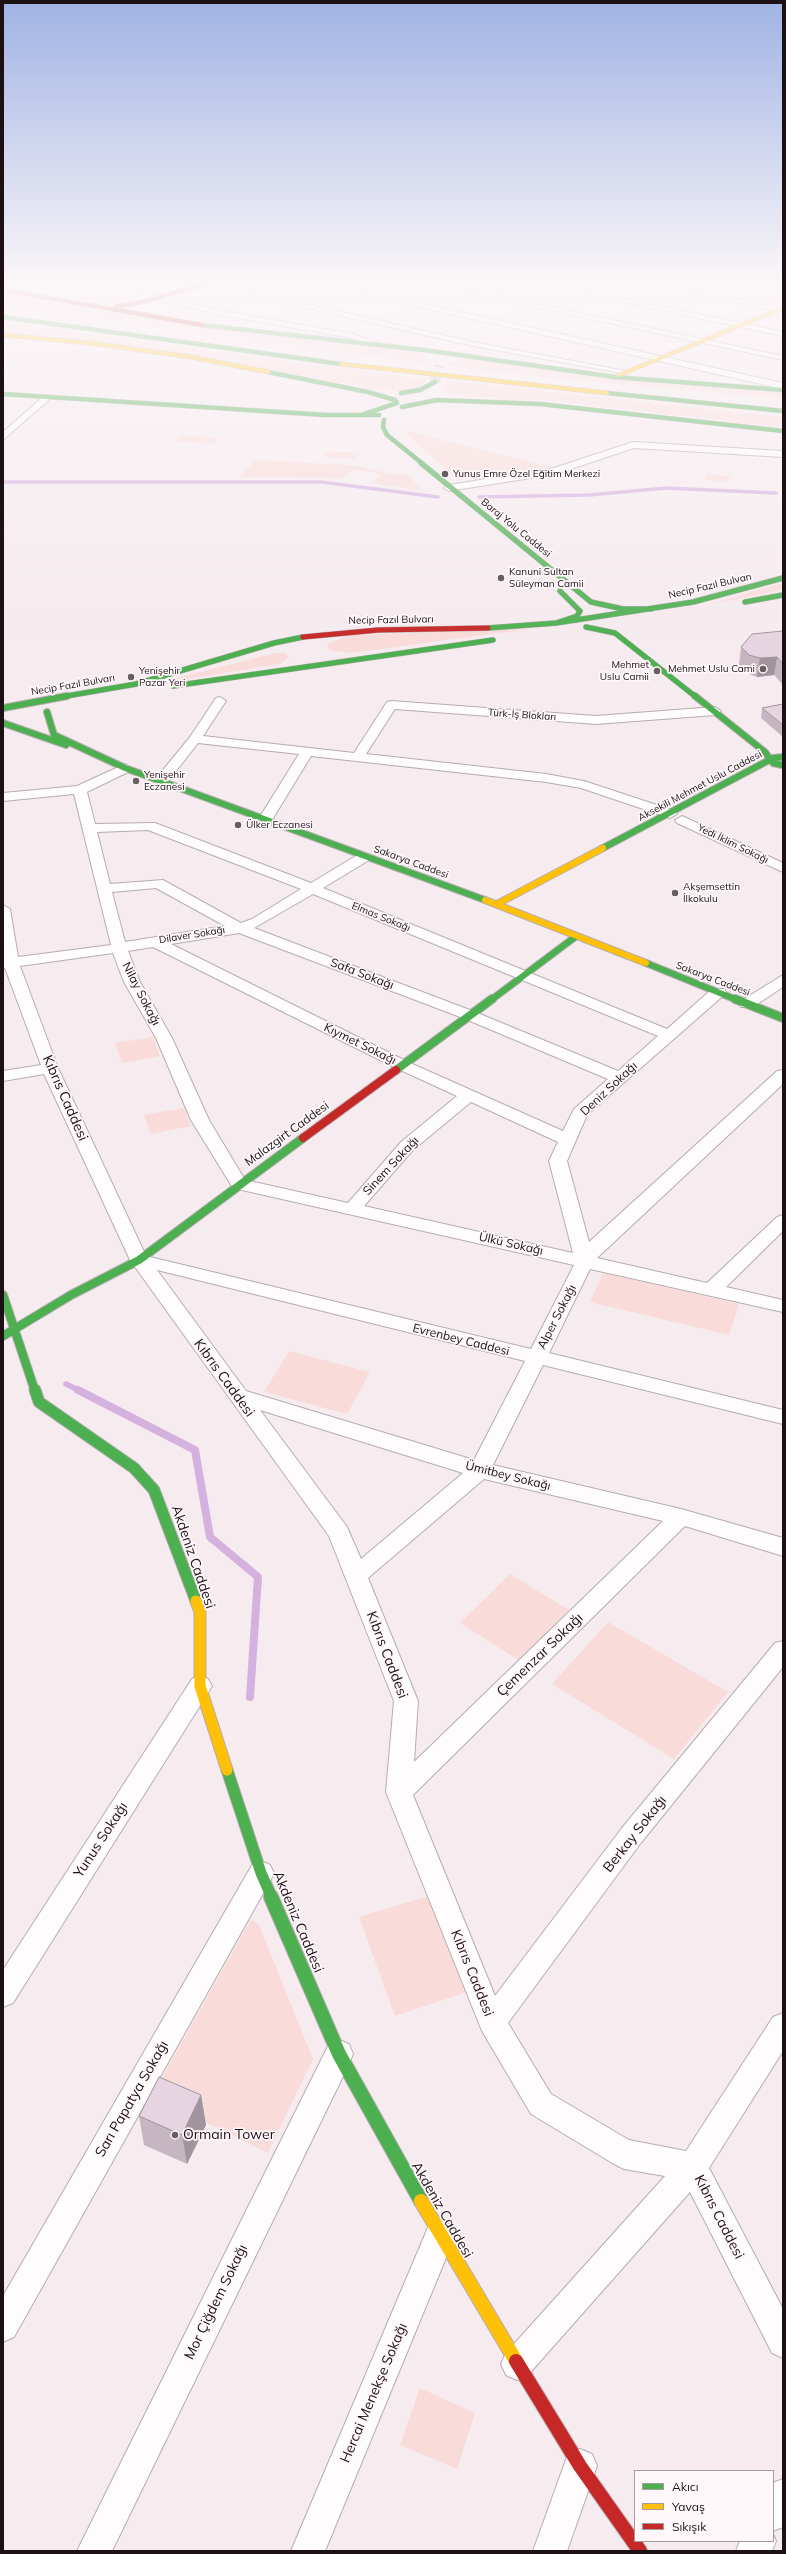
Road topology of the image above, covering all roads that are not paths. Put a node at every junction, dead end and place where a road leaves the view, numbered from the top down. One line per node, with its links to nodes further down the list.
1 (42, 402): 15 (street)
2 (101, 402): 12 (main road)
3 (396, 402): 12 (main road)
4 (409, 402): 9 (main road)
5 (422, 402): 9 (main road)
6 (509, 402): 14 (main road)
7 (656, 402): 11 (main road)
8 (695, 402): 10 (main road)
9 (402, 407): 13 (main road)
10 (783, 411)
11 (783, 414)
12 (358, 417): 13 (main road)
13 (384, 419): 18 (main road, Baraj Yolu Caddesi)
14 (783, 431)
15 (3, 438)
16 (378, 438): 20 (main road, Baraj Yolu Caddesi)
17 (783, 454): 18 (street)
18 (449, 488): 19 (main road, Baraj Yolu Caddesi)
19 (524, 548): 20 (main road); 27 (main road, Baraj Yolu Caddesi)
20 (513, 550): 21 (main road, Baraj Yolu Caddesi)
21 (529, 564)
22 (783, 578): 27 (main road, Necip Fazıl Bulvarı)
23 (552, 584): 28 (main road)
24 (783, 595): 25 (main road, Necip Fazıl Bulvarı)
25 (737, 603)
26 (714, 607): 29 (main road, Necip Fazıl Bulvarı)
27 (660, 609): 28 (main road, Necip Fazıl Bulvarı)
28 (556, 623): 31 (main road, Necip Fazıl Bulvarı)
29 (586, 627): 32 (main road, Necip Fazıl Bulvarı); 47 (main road, Aksekili Mehmet Uslu Caddesi)
30 (626, 630): 55 (main road, Aksekili Mehmet Uslu Caddesi)
31 (344, 632): 34 (main road); 38 (main road, Necip Fazıl Bulvarı)
32 (532, 634)
33 (502, 639): 39 (main road)
34 (318, 645)
35 (286, 650): 38 (main road)
36 (326, 654): 39 (main road)
37 (301, 657): 40 (main road)
38 (225, 658): 45 (main road, Necip Fazıl Bulvarı)
39 (364, 659): 40 (main road)
40 (259, 673): 41 (main road)
41 (162, 688)
42 (146, 691): 43 (main road, Necip Fazıl Bulvarı)
43 (108, 699)
44 (220, 701): 51 (street)
45 (3, 708)
46 (47, 711): 53 (main road, Sakarya Caddesi)
47 (715, 711): 54 (street, Türk-İş Blokları); 56 (main road, Aksekili Mehmet Uslu Caddesi)
48 (18, 716): 49 (main road)
49 (3, 719)
50 (3, 723): 53 (main road)
51 (195, 739): 52 (street); 60 (street)
52 (308, 751): 54 (street); 64 (street)
53 (91, 754): 58 (main road, Sakarya Caddesi)
54 (358, 756): 63 (street)
55 (783, 756): 56 (main road)
56 (771, 760): 57 (main road); 63 (main road, Aksekili Mehmet Uslu Caddesi)
57 (783, 766): 59 (main road, Aksekili Mehmet Uslu Caddesi)
58 (125, 768): 60 (main road, Sakarya Caddesi); 61 (street)
59 (768, 774)
60 (161, 781): 64 (main road, Sakarya Caddesi)
61 (80, 790): 62 (street); 65 (street, Nilay Sokağı)
62 (3, 796)
63 (679, 819): 67 (street, Yedi İklim Sokağı); 71 (main road, Aksekili Mehmet Uslu Caddesi)
64 (265, 820): 66 (main road, Sakarya Caddesi)
65 (89, 828): 68 (street, Elmas Sokağı); 69 (street, Nilay Sokağı)
66 (364, 857): 68 (street, Dilaver Sokağı); 71 (main road, Sakarya Caddesi)
67 (783, 868)
68 (311, 888): 74 (street, Dilaver Sokağı); 79 (street, Elmas Sokağı)
69 (104, 889): 74 (street, Safa Sokağı); 77 (street, Nilay Sokağı)
70 (525, 903): 73 (main road)
71 (497, 904): 73 (main road, Sakarya Caddesi)
72 (3, 909): 78 (street, Kıbrıs Caddesi)
73 (512, 910): 75 (main road, Sakarya Caddesi)
74 (240, 928): 76 (street, Dilaver Sokağı); 83 (street, Safa Sokağı)
75 (575, 937): 79 (main road, Malazgirt Caddesi); 81 (main road, Sakarya Caddesi)
76 (155, 942): 77 (street, Dilaver Sokağı); 86 (street, Kıymet Sokağı)
77 (119, 948): 78 (street, Dilaver Sokağı); 93 (street, Nilay Sokağı)
78 (7, 963): 87 (street, Kıbrıs Caddesi)
79 (524, 975): 83 (main road, Malazgirt Caddesi); 85 (street, Elmas Sokağı)
80 (783, 980): 82 (street)
81 (718, 992): 82 (main road, Sakarya Caddesi); 85 (street, Deniz Sokağı)
82 (747, 1004): 84 (main road, Sakarya Caddesi)
83 (469, 1015): 86 (main road, Malazgirt Caddesi); 90 (street, Safa Sokağı)
84 (783, 1018)
85 (668, 1035): 90 (street, Deniz Sokağı)
86 (402, 1064): 91 (street, Kıymet Sokağı); 93 (main road, Malazgirt Caddesi)
87 (50, 1068): 89 (street); 96 (street, Kıbrıs Caddesi)
88 (783, 1075): 97 (street, Alper Sokağı)
89 (3, 1076)
90 (620, 1078): 92 (street, Deniz Sokağı)
91 (468, 1096): 92 (street, Kıymet Sokağı); 94 (street, Sinem Sokağı)
92 (568, 1140): 97 (street, Deniz Sokağı)
93 (239, 1184): 94 (street, Ülkü Sokağı); 96 (main road, Malazgirt Caddesi)
94 (353, 1208): 97 (street, Ülkü Sokağı)
95 (783, 1221): 98 (street)
96 (139, 1260): 101 (main road, Malazgirt Caddesi); 103 (street, Evrenbey Caddesi); 104 (street, Kıbrıs Caddesi)
97 (585, 1261): 98 (street, Ülkü Sokağı); 103 (street, Alper Sokağı)
98 (711, 1290): 100 (street, Ülkü Sokağı)
99 (3, 1295): 101 (main road, Akdeniz Caddesi)
100 (783, 1306)
101 (15, 1331): 102 (main road, Malazgirt Caddesi); 111 (main road, Akdeniz Caddesi)
102 (3, 1336)
103 (536, 1358): 105 (street, Evrenbey Caddesi); 106 (street, Alper Sokağı)
104 (236, 1395): 106 (street, Ümitbey Sokağı); 109 (street, Kıbrıs Caddesi)
105 (783, 1417)
106 (480, 1470): 107 (street, Ümitbey Sokağı); 109 (street, Alper Sokağı)
107 (681, 1517): 108 (street, Ümitbey Sokağı); 112 (street, Çemenzar Sokağı)
108 (783, 1547)
109 (356, 1576): 112 (street, Kıbrıs Caddesi)
110 (783, 1650): 115 (street, Berkay Sokağı)
111 (200, 1686): 113 (main road, Akdeniz Caddesi); 114 (street, Yunus Sokağı)
112 (399, 1792): 115 (street, Kıbrıs Caddesi)
113 (261, 1873): 117 (main road, Akdeniz Caddesi); 120 (street, Sarı Papatya Sokağı)
114 (3, 1994)
115 (492, 2022): 118 (street, Kıbrıs Caddesi)
116 (783, 2026): 118 (street)
117 (339, 2054): 119 (main road, Akdeniz Caddesi); 127 (street, Mor Çiğdem Sokağı)
118 (693, 2167): 121 (street, Kıbrıs Caddesi); 122 (street)
119 (440, 2236): 122 (main road, Akdeniz Caddesi); 128 (street, Hercai Menekşe Sokağı)
120 (3, 2326)
121 (783, 2342)
122 (518, 2364): 123 (main road, Akdeniz Caddesi)
123 (580, 2466): 129 (street); 130 (main road, Akdeniz Caddesi)
124 (783, 2496): 125 (street)
125 (774, 2512)
126 (758, 2542): 131 (street)
127 (94, 2551)
128 (308, 2551)
129 (550, 2551)
130 (640, 2551)
131 (753, 2551)

